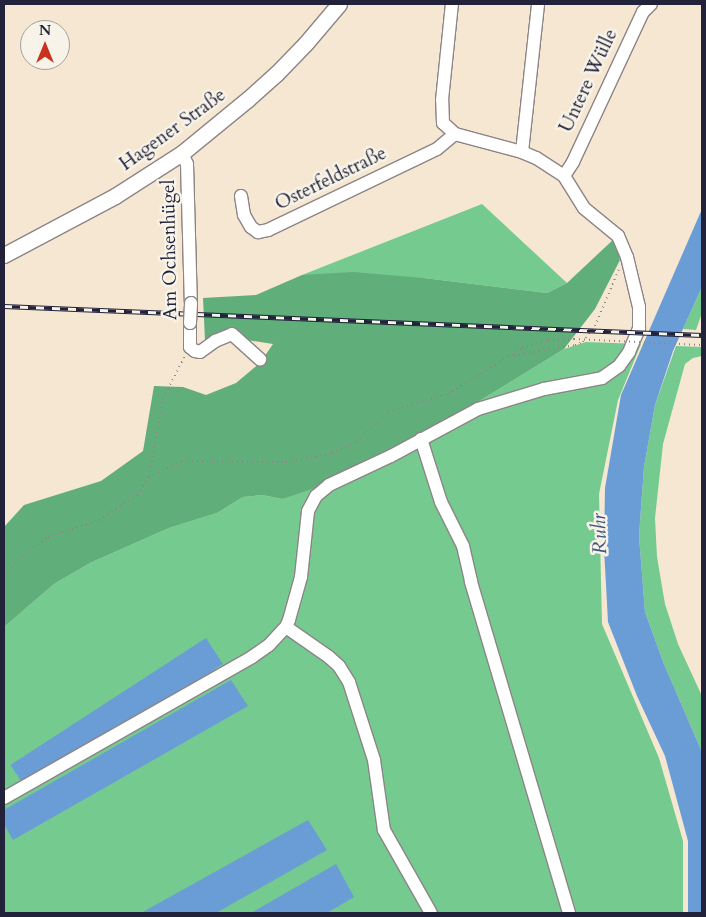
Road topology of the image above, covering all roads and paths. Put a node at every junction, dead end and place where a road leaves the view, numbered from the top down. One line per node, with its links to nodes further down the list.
1 (339, 4): 7 (main road, Hagener Straße)
2 (452, 4): 5 (street)
3 (538, 4): 6 (street)
4 (651, 4): 8 (street, Untere Wülle)
5 (455, 134): 6 (street); 9 (street, Osterfeldstraße)
6 (522, 152): 8 (street)
7 (182, 153): 11 (main road, Hagener Straße); 13 (street, Am Ochsenhügel, bridge)
8 (564, 176): 10 (street)
9 (241, 196)
10 (624, 251): 14 (path); 16 (street)
11 (4, 255)
12 (702, 345): 14 (path, bridge)
13 (190, 347): 15 (street); 17 (path)
14 (507, 357): 17 (path)
15 (260, 359)
16 (421, 439): 19 (street); 22 (street)
17 (148, 477): 18 (path)
18 (4, 574)
19 (286, 627): 20 (street); 21 (street)
20 (4, 798)
21 (430, 913)
22 (569, 913)

